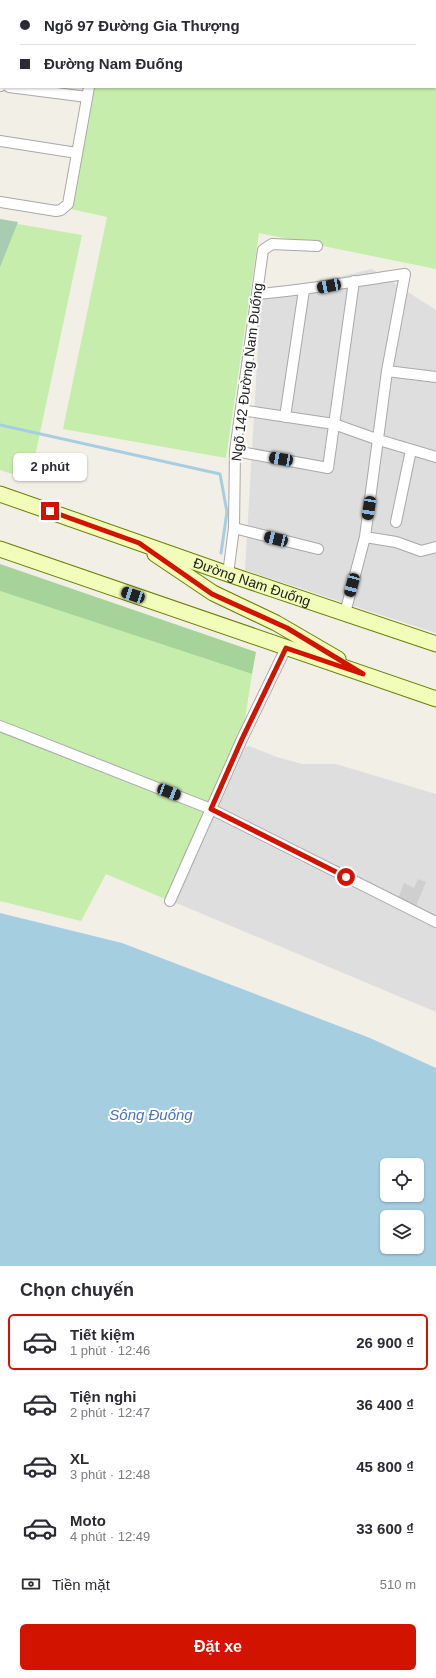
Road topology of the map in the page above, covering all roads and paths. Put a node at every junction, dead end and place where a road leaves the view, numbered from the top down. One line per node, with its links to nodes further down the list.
1 (16, 88): 3 (street)
2 (89, 88): 3 (street)
3 (87, 98): 5 (street)
4 (0, 141): 5 (street)
5 (77, 153): 6 (street)
6 (0, 202)
7 (317, 246): 10 (street, Ngõ 142 Đường Nam Đuống)
8 (354, 281): 9 (street); 11 (street); 15 (street)
9 (304, 290): 10 (street); 14 (street)
10 (258, 294): 13 (street, Ngõ 142 Đường Nam Đuống)
11 (387, 371): 12 (street); 16 (street)
12 (436, 377)
13 (241, 410): 14 (street); 18 (street, Ngõ 142 Đường Nam Đuống)
14 (285, 417): 15 (street)
15 (334, 424): 16 (street); 18 (street)
16 (378, 440): 17 (street); 25 (street)
17 (411, 450): 19 (street); 23 (street)
18 (235, 451): 24 (street, Ngõ 142 Đường Nam Đuống)
19 (436, 457)
20 (0, 494): 22 (main road, Đường Nam Đuống)
21 (0, 500): 22 (main road)
22 (21, 501): 26 (main road, Đường Nam Đuống)
23 (396, 522)
24 (234, 528): 29 (street); 30 (street, Ngõ 142 Đường Nam Đuống)
25 (365, 537): 27 (street); 31 (street)
26 (139, 543): 30 (main road, Đường Nam Đuống); 34 (main road)
27 (436, 548)
28 (0, 549): 33 (main road)
29 (318, 550)
30 (228, 574): 31 (main road, Đường Nam Đuống)
31 (344, 613): 32 (main road, Đường Nam Đuống)
32 (436, 644)
33 (286, 648): 34 (main road); 37 (street)
34 (363, 674): 35 (main road)
35 (436, 699)
36 (0, 726): 37 (street)
37 (211, 809): 38 (street); 39 (street)
38 (170, 901)
39 (436, 922)

